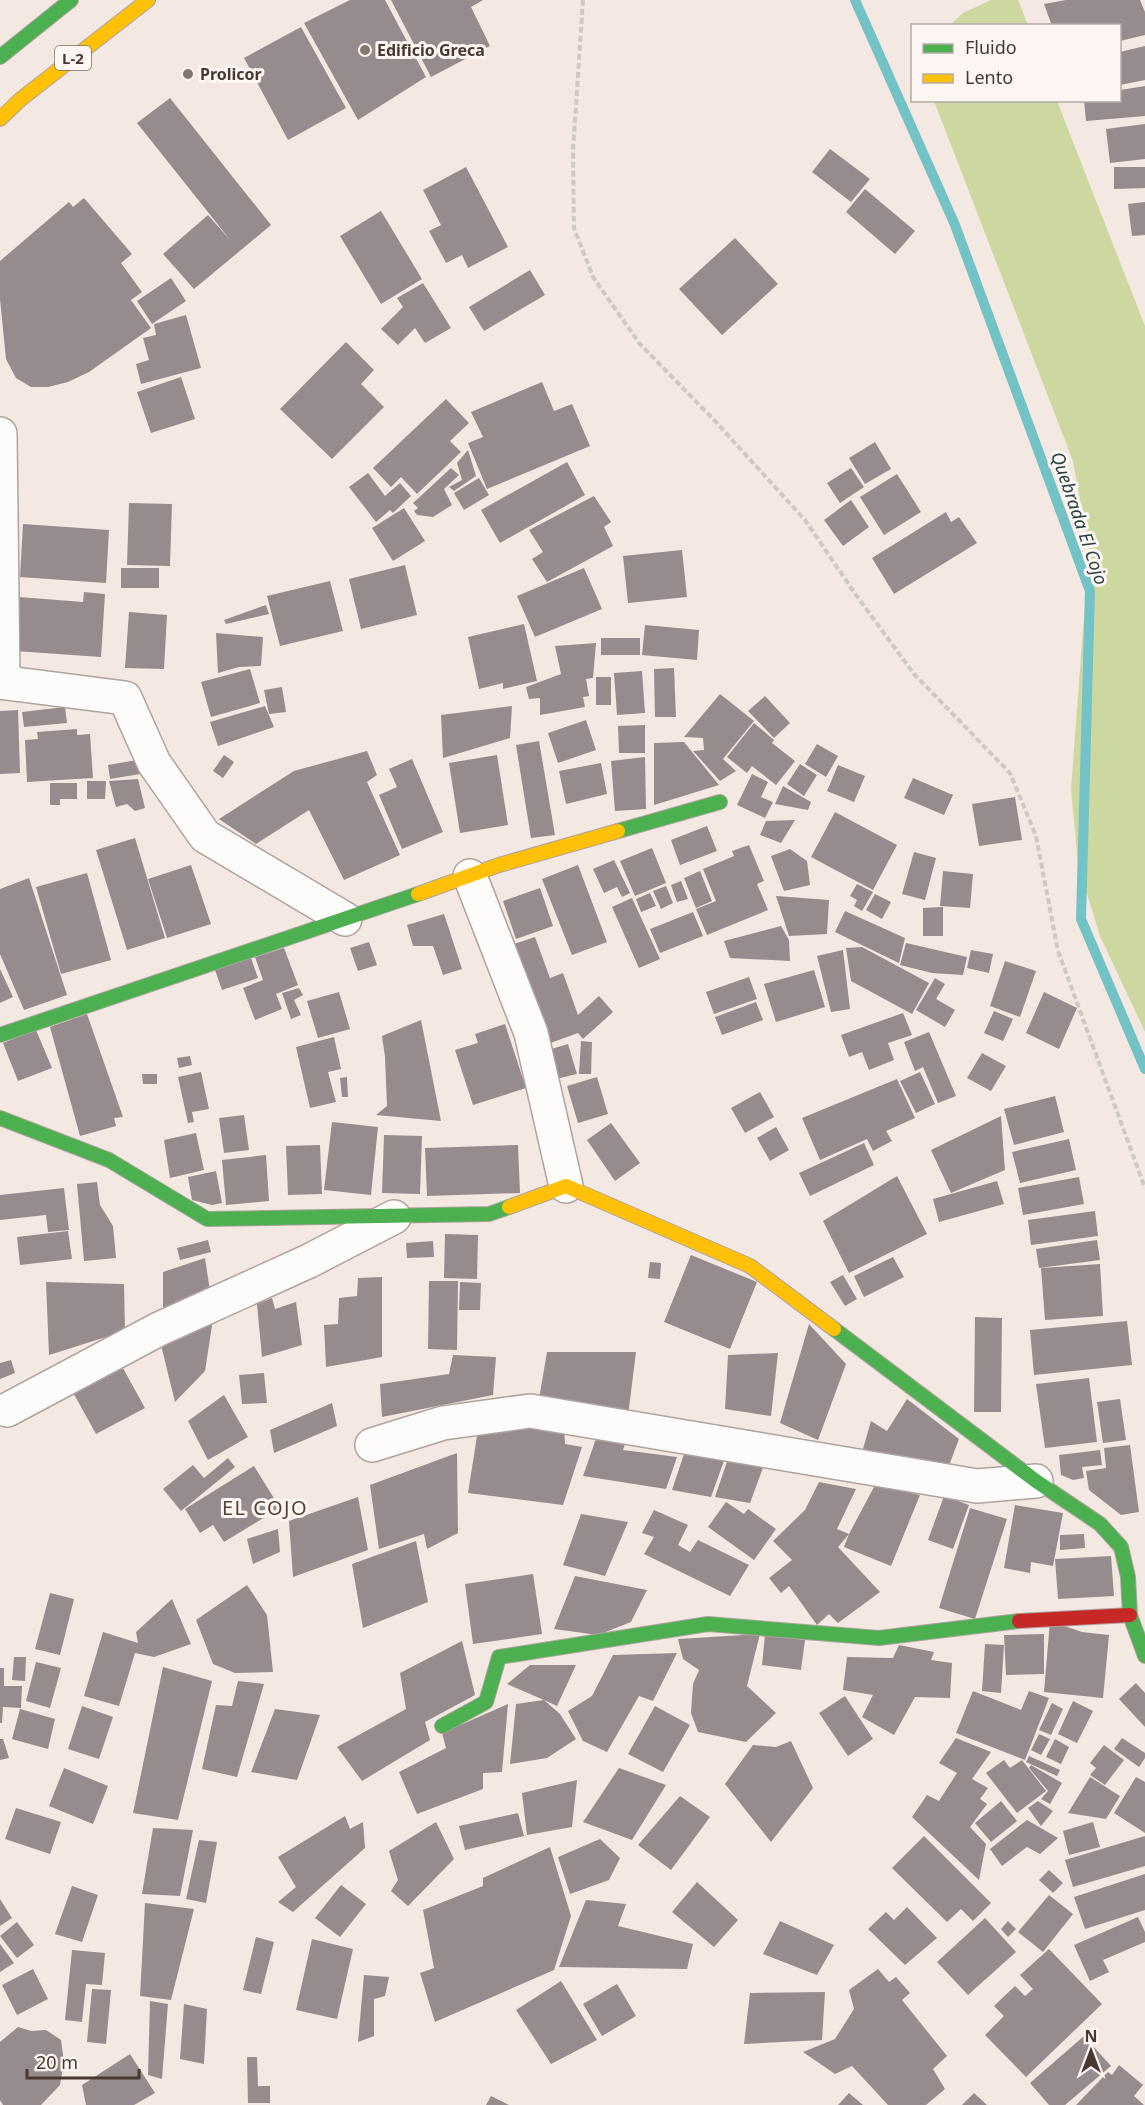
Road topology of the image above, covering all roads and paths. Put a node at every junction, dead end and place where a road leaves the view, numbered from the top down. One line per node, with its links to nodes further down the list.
1 (71, 0): 4 (street)
2 (148, 0): 5 (street, L-2)
3 (583, 0): 14 (path)
4 (0, 57)
5 (0, 119)
6 (0, 434): 7 (street)
7 (1, 682): 10 (street)
8 (720, 802): 9 (street)
9 (470, 876): 10 (street); 13 (street)
10 (345, 919): 11 (street)
11 (0, 1035)
12 (0, 1118): 15 (street)
13 (566, 1186): 15 (street); 18 (street)
14 (1145, 1188)
15 (394, 1217): 16 (street)
16 (8, 1410)
17 (372, 1445): 18 (street)
18 (1036, 1481): 19 (street)
19 (1130, 1615): 20 (street); 21 (street)
20 (1145, 1656)
21 (442, 1726)

